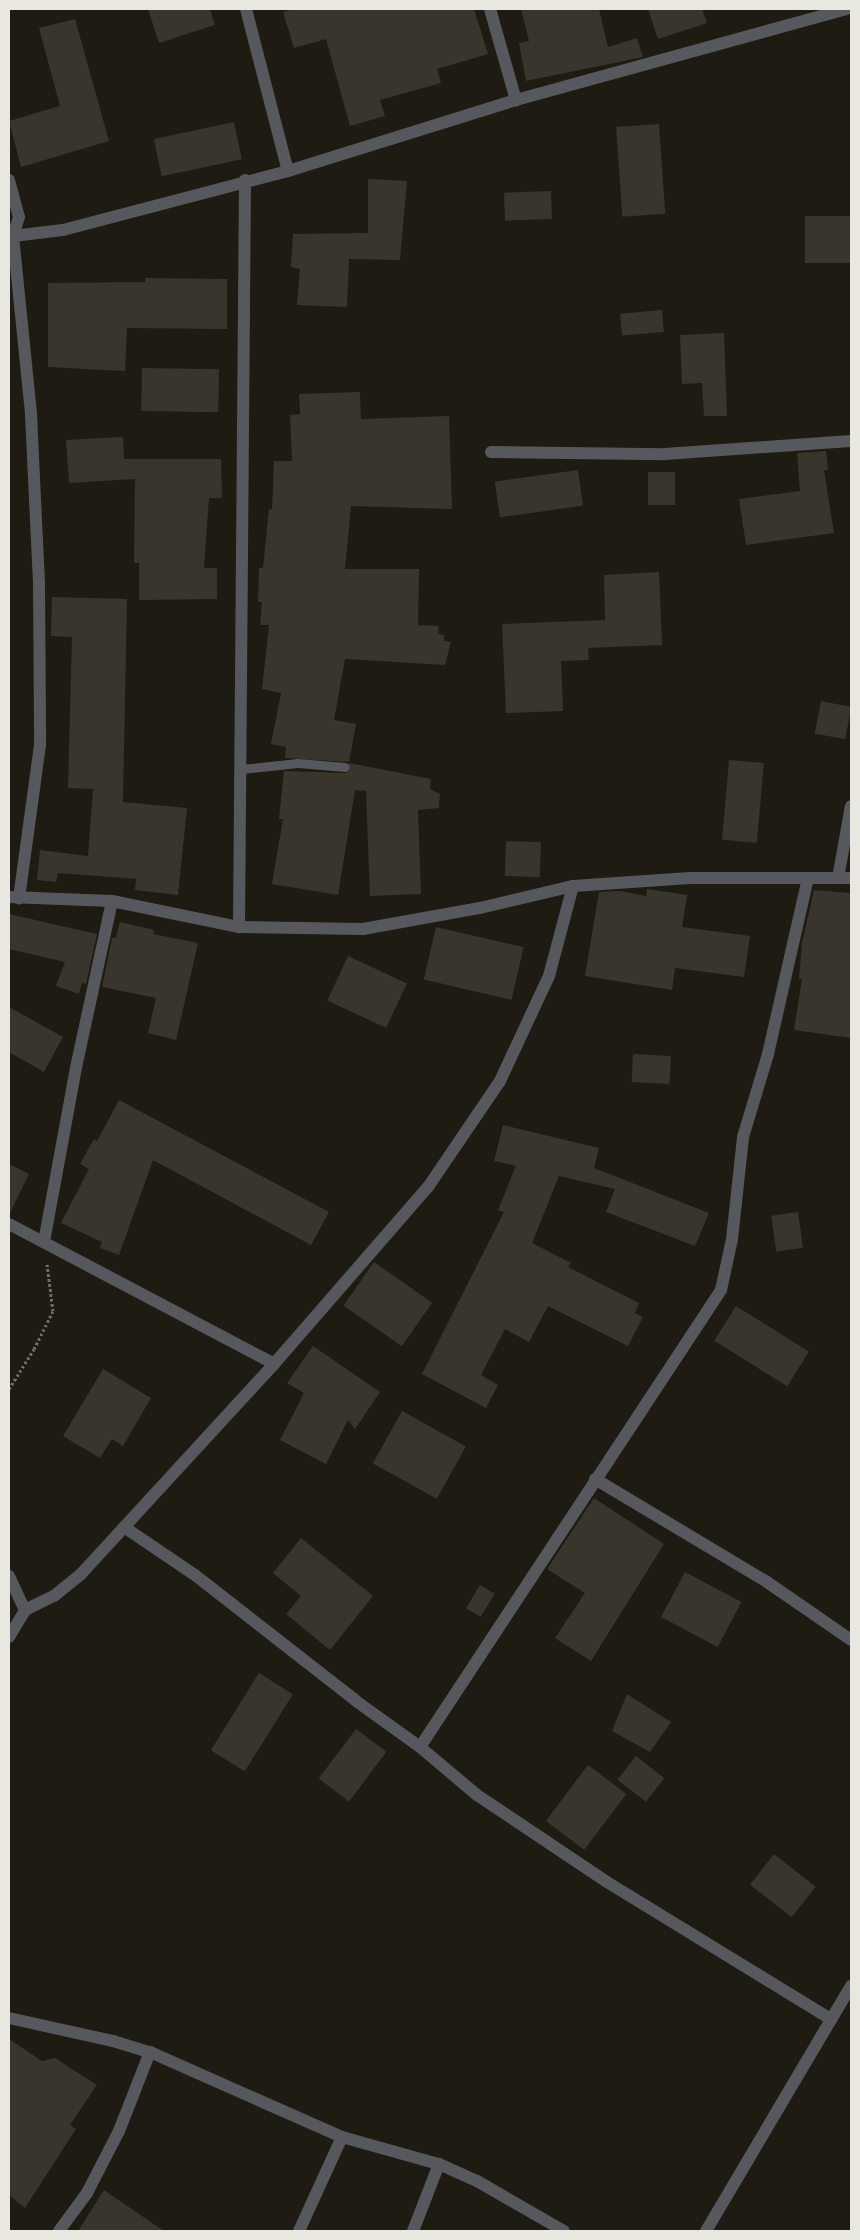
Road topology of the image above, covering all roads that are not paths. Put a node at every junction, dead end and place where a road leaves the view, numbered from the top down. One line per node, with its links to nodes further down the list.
1 (246, 9): 5 (street)
2 (490, 9): 4 (street)
3 (847, 9): 4 (street)
4 (516, 100): 5 (street)
5 (288, 171): 7 (street)
6 (9, 180): 8 (street)
7 (245, 180): 8 (street); 12 (street)
8 (13, 236): 18 (street)
9 (851, 441): 10 (street)
10 (491, 452)
11 (345, 767): 12 (lane)
12 (241, 770): 20 (street)
13 (851, 806): 15 (street)
14 (808, 878): 15 (street); 17 (street); 24 (street)
15 (838, 878): 16 (street)
16 (851, 878)
17 (573, 886): 20 (street); 23 (street)
18 (14, 898): 19 (street)
19 (112, 901): 20 (street); 22 (street)
20 (239, 927)
21 (9, 1224): 22 (street)
22 (44, 1242): 23 (street)
23 (274, 1364): 25 (street)
24 (595, 1479): 29 (street); 30 (street)
25 (124, 1528): 27 (street); 30 (street)
26 (9, 1576): 27 (street)
27 (25, 1610): 28 (street)
28 (9, 1637)
29 (851, 1640)
30 (420, 1747): 33 (street)
31 (851, 1986): 33 (street)
32 (9, 2018): 34 (street)
33 (831, 2019): 41 (street)
34 (150, 2052): 35 (street); 37 (street)
35 (342, 2136): 36 (street); 38 (street)
36 (438, 2164): 39 (street); 40 (street)
37 (59, 2231)
38 (299, 2231)
39 (413, 2231)
40 (564, 2231)
41 (706, 2231)

